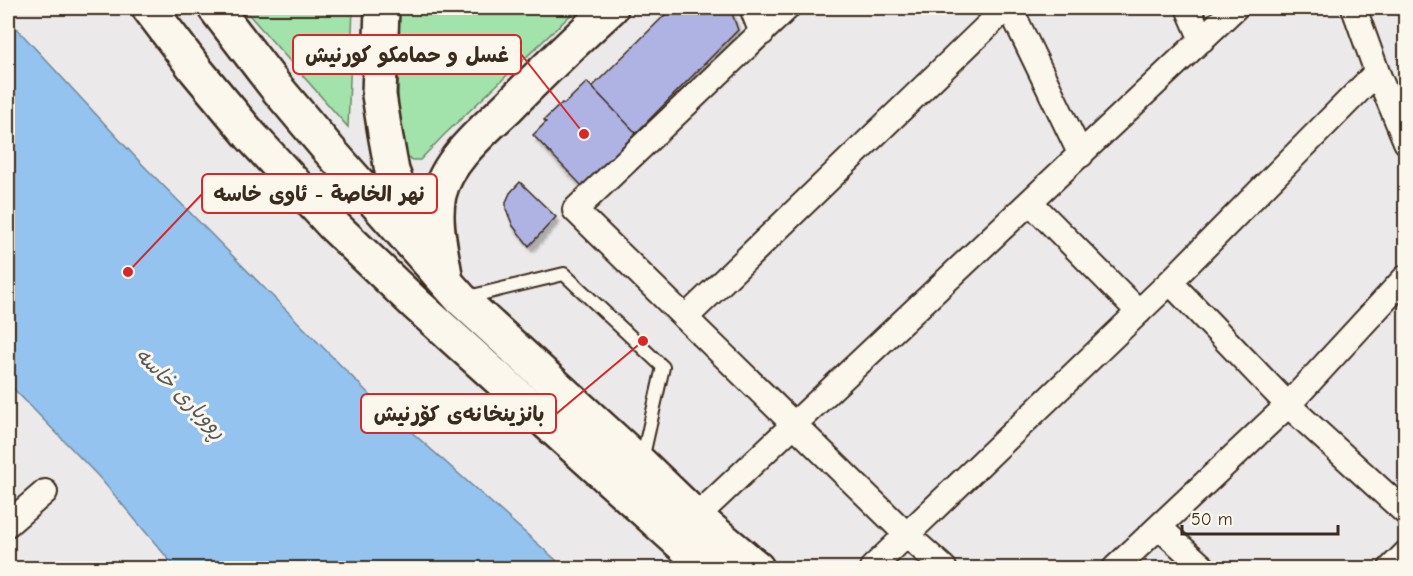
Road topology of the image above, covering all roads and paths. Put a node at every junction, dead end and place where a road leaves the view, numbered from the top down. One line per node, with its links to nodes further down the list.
1 (149, 8): 32 (main road)
2 (215, 8): 20 (main road)
3 (382, 8): 20 (main road)
4 (611, 8): 20 (main road)
5 (752, 8): 11 (street)
6 (787, 8): 11 (street)
7 (1008, 8): 16 (street); 22 (street)
8 (1188, 8): 12 (street)
9 (1235, 8): 12 (street)
10 (1354, 8): 13 (street)
11 (762, 33): 22 (street)
12 (1202, 39): 16 (street)
13 (1377, 72): 14 (street); 19 (street)
14 (1398, 104): 15 (street)
15 (1406, 142)
16 (1081, 154): 17 (street)
17 (1030, 202): 21 (street); 24 (street)
18 (1406, 277): 23 (street)
19 (1170, 282): 21 (street); 23 (street)
20 (453, 290): 25 (main road); 25 (lane)
21 (1139, 312): 31 (street)
22 (685, 318): 24 (street)
23 (1288, 405): 27 (street); 30 (street)
24 (794, 424): 28 (street); 31 (street)
25 (641, 464): 28 (main road)
26 (45, 492): 29 (street)
27 (1406, 513)
28 (696, 517): 33 (main road)
29 (8, 524)
30 (1159, 527): 36 (street); 37 (street)
31 (907, 535): 34 (street); 35 (street)
32 (708, 568)
33 (757, 568)
34 (872, 568)
35 (944, 568)
36 (1115, 568)
37 (1203, 568)

